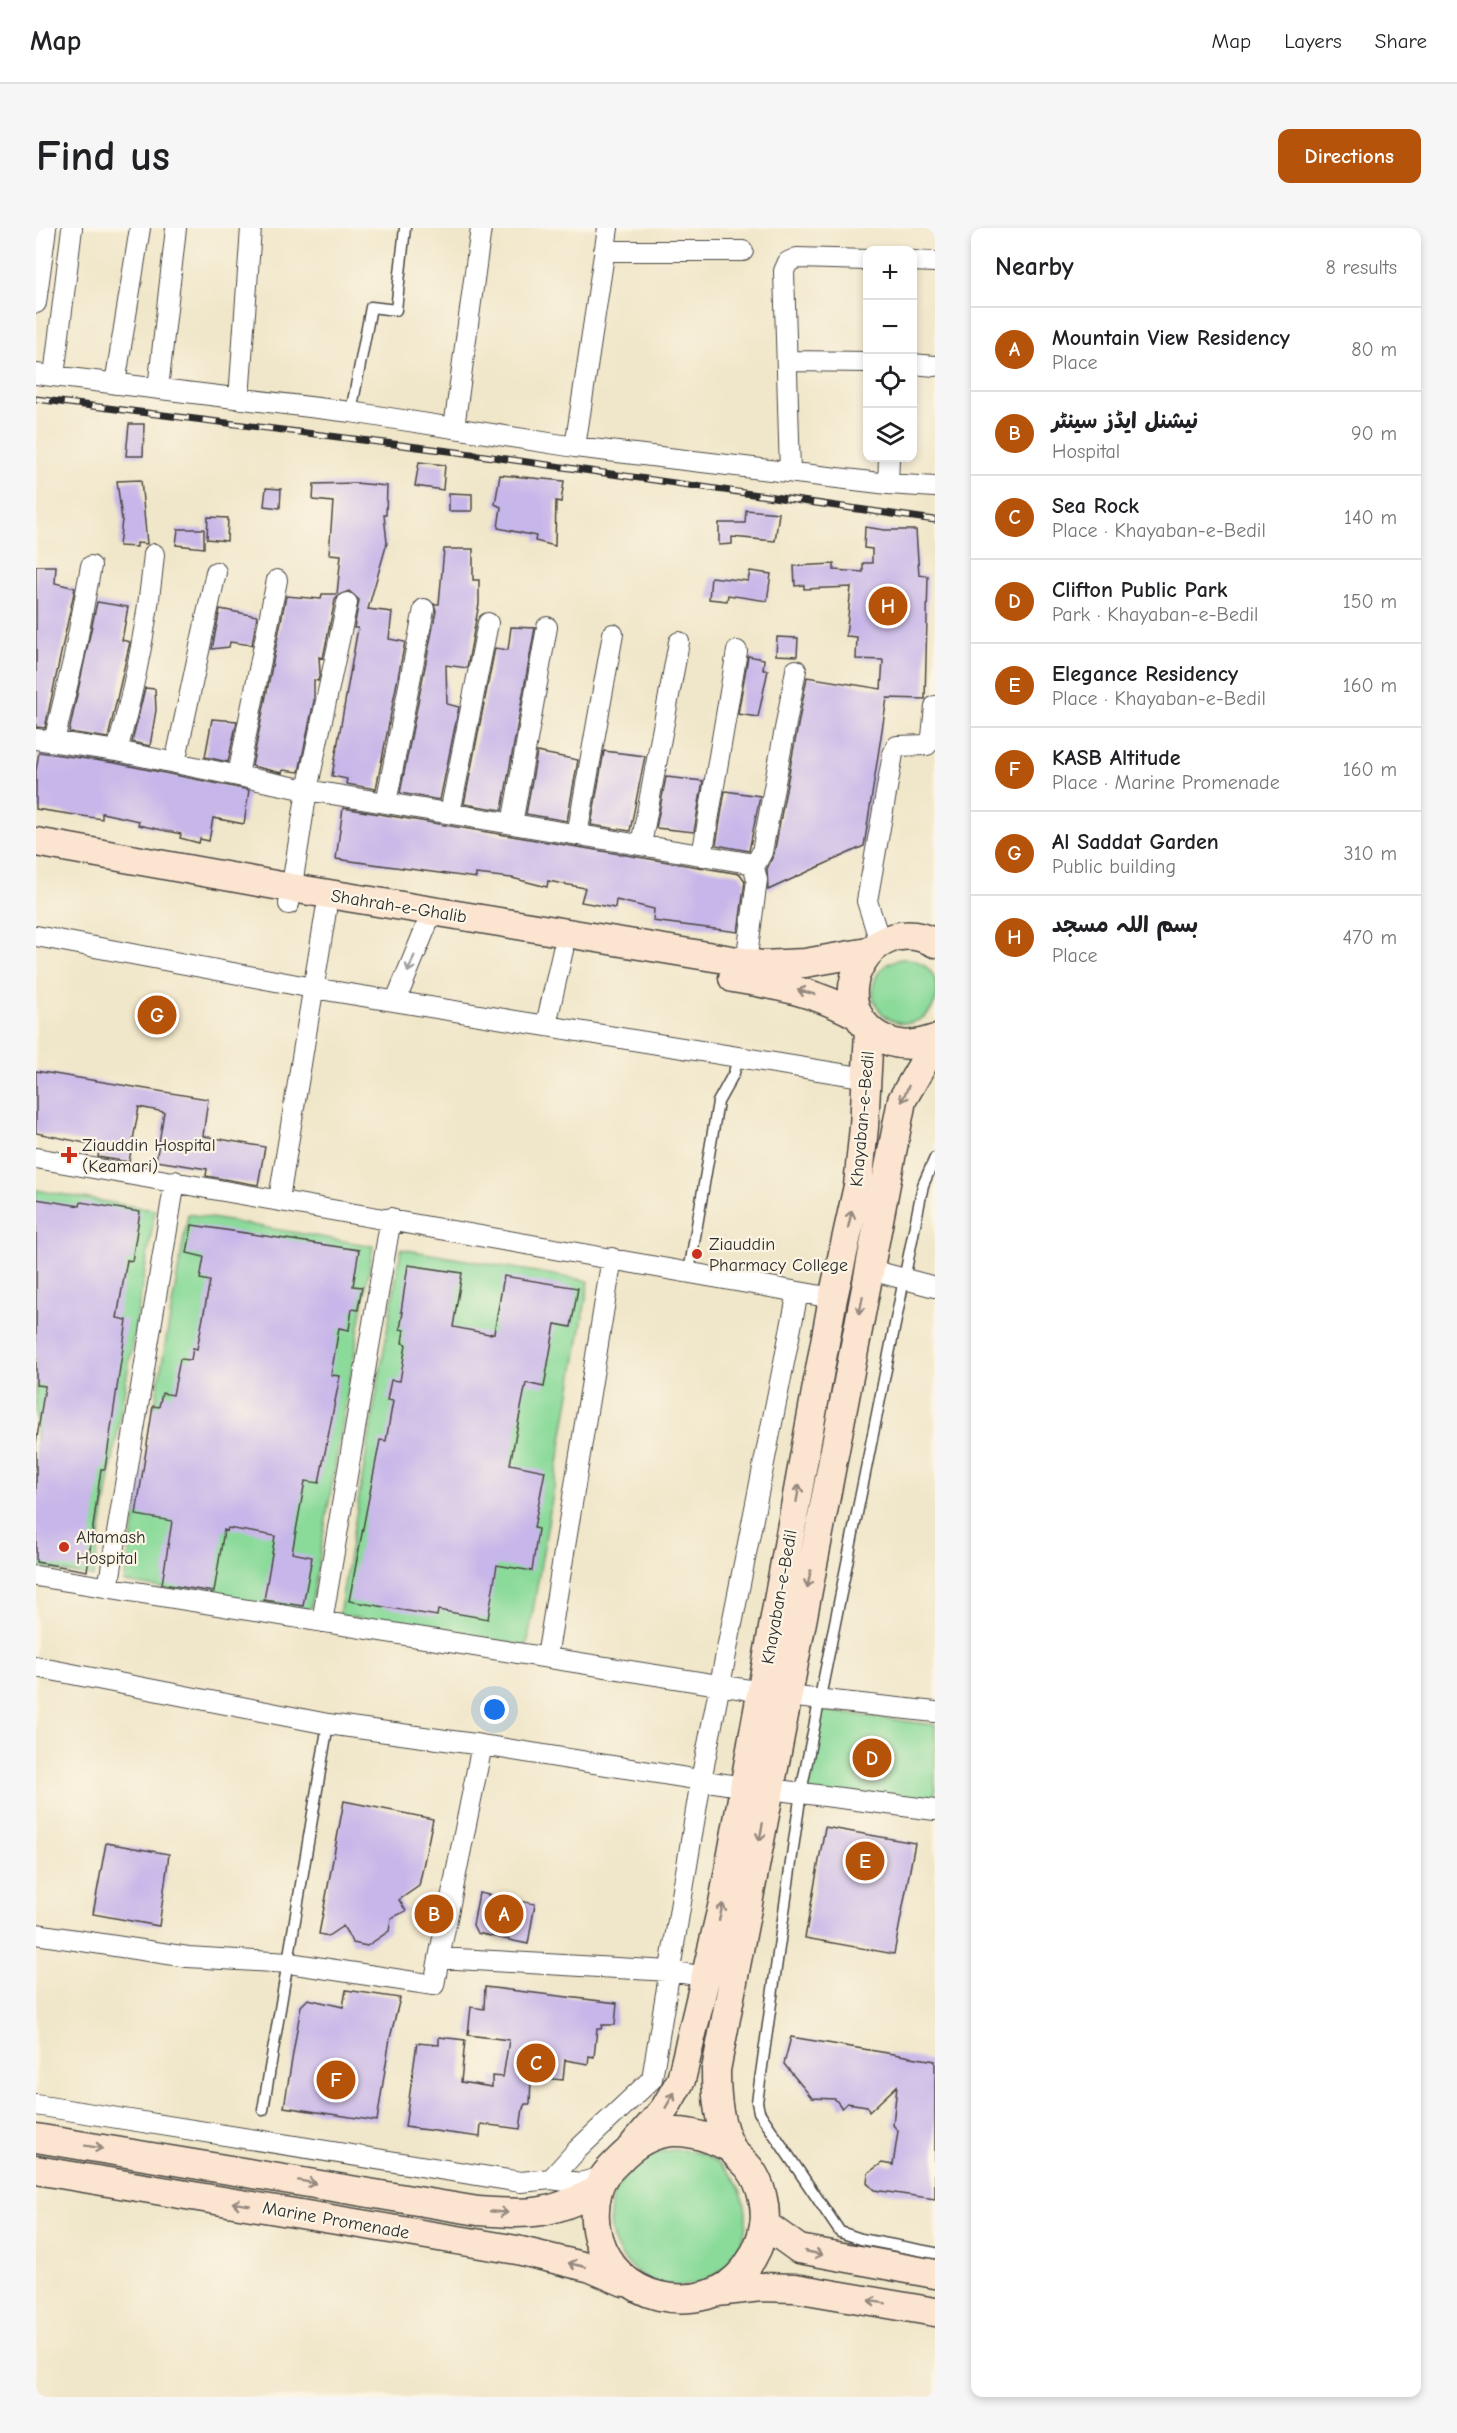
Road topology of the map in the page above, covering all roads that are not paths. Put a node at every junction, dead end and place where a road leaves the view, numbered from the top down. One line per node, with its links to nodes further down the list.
1 (46, 228): 14 (street)
2 (72, 228): 19 (street)
3 (140, 228): 20 (street)
4 (176, 228): 21 (street)
5 (251, 228): 22 (street)
6 (405, 228): 23 (lane)
7 (482, 228): 24 (street)
8 (608, 228): 9 (street)
9 (604, 251): 10 (street); 25 (street)
10 (743, 251)
11 (863, 260): 15 (street)
12 (917, 261): 13 (street)
13 (935, 262)
14 (36, 303)
15 (788, 361): 16 (street); 27 (street)
16 (863, 362)
17 (917, 364): 18 (street)
18 (935, 366)
19 (45, 375): 20 (street)
20 (115, 384): 21 (street)
21 (158, 389): 22 (street)
22 (239, 399): 23 (street)
23 (351, 412): 24 (street)
24 (454, 428): 25 (street)
25 (575, 447): 27 (street)
26 (889, 462): 28 (street)
27 (790, 472): 28 (street)
28 (888, 484): 29 (street)
29 (935, 487)
30 (154, 554): 44 (street)
31 (91, 566): 43 (street)
32 (216, 572): 45 (street)
33 (277, 580): 46 (street)
34 (347, 603): 47 (street)
35 (424, 609): 48 (street)
36 (488, 623): 49 (street)
37 (547, 627): 50 (street)
38 (613, 634): 51 (street)
39 (679, 642): 53 (street)
40 (737, 651): 54 (street)
41 (796, 670): 56 (street)
42 (935, 706): 62 (street)
43 (45, 740): 44 (street)
44 (117, 751): 45 (street)
45 (175, 763): 46 (street)
46 (238, 775): 47 (street)
47 (307, 790): 48 (street); 57 (street)
48 (386, 803): 49 (street)
49 (450, 813): 50 (street)
50 (512, 824): 51 (street)
51 (577, 835): 53 (street)
52 (36, 842): 57 (main road, Shahrah-e-Ghalib)
53 (641, 845): 54 (street)
54 (702, 856): 56 (street)
55 (36, 861): 57 (main road, Shahrah-e-Ghalib)
56 (754, 867): 64 (street)
57 (290, 896): 58 (main road, Shahrah-e-Ghalib); 64 (main road, Shahrah-e-Ghalib)
58 (326, 911): 59 (main road, Shahrah-e-Ghalib); 65 (street)
59 (426, 927): 63 (main road, Shahrah-e-Ghalib); 66 (street, one-way to 66)
60 (36, 936): 65 (street)
61 (934, 938): 62 (main road)
62 (874, 947): 64 (main road); 67 (main road, Khayaban-e-Bedil)
63 (563, 950): 64 (main road, Shahrah-e-Ghalib); 68 (street)
64 (750, 969): 67 (main road, one-way to 64)
65 (314, 988): 66 (street); 75 (street)
66 (396, 1000): 68 (street)
67 (864, 1024): 69 (main road); 71 (main road, Khayaban-e-Bedil)
68 (546, 1025): 70 (street)
69 (935, 1041): 78 (main road, Khayaban-e-Bedil, one-way to 78)
70 (738, 1057): 71 (street); 79 (lane)
71 (867, 1078): 83 (main road, Khayaban-e-Bedil, one-way to 71)
72 (36, 1158): 74 (street)
73 (935, 1158): 80 (lane)
74 (175, 1181): 75 (street); 85 (street)
75 (279, 1199): 76 (street)
76 (391, 1218): 77 (street); 86 (street)
77 (612, 1258): 79 (street); 87 (street)
78 (867, 1269): 80 (street); 90 (main road, Khayaban-e-Bedil, one-way to 90)
79 (689, 1272): 82 (street)
80 (903, 1281): 81 (street); 91 (lane)
81 (935, 1287)
82 (798, 1292): 83 (street); 89 (street)
83 (834, 1298): 90 (main road, Khayaban-e-Bedil, one-way to 83)
84 (36, 1576): 85 (street)
85 (108, 1588): 86 (street)
86 (322, 1622): 87 (street)
87 (546, 1657): 89 (street)
88 (36, 1667): 93 (street)
89 (720, 1685): 90 (street); 95 (street)
90 (774, 1694): 91 (street); 96 (main road, Khayaban-e-Bedil)
91 (820, 1701): 92 (street); 97 (lane)
92 (935, 1712)
93 (328, 1724): 94 (street); 101 (lane)
94 (482, 1745): 95 (street); 100 (street)
95 (701, 1780): 96 (street); 102 (street)
96 (757, 1788): 97 (street); 103 (main road, Khayaban-e-Bedil, one-way to 96); 108 (main road, Khayaban-e-Bedil, one-way to 108)
97 (801, 1792): 98 (street); 113 (lane)
98 (935, 1810)
99 (36, 1934): 101 (street)
100 (439, 1958): 101 (street); 102 (street)
101 (289, 1963): 105 (lane)
102 (670, 1971): 103 (street); 110 (street)
103 (706, 1977): 107 (main road, Khayaban-e-Bedil, one-way to 103)
104 (36, 2105): 110 (street)
105 (262, 2110)
106 (36, 2138): 111 (main road, Marine Promenade, one-way to 111)
107 (633, 2145): 108 (main road); 111 (main road)
108 (732, 2149): 112 (main road)
109 (36, 2170): 115 (main road, Marine Promenade, one-way to 109)
110 (551, 2179): 111 (street)
111 (600, 2183): 115 (main road)
112 (764, 2224): 114 (main road, one-way to 114); 116 (main road)
113 (935, 2253)
114 (935, 2274)
115 (632, 2285): 116 (main road)
116 (716, 2292): 117 (main road, one-way to 116)
117 (935, 2312)

